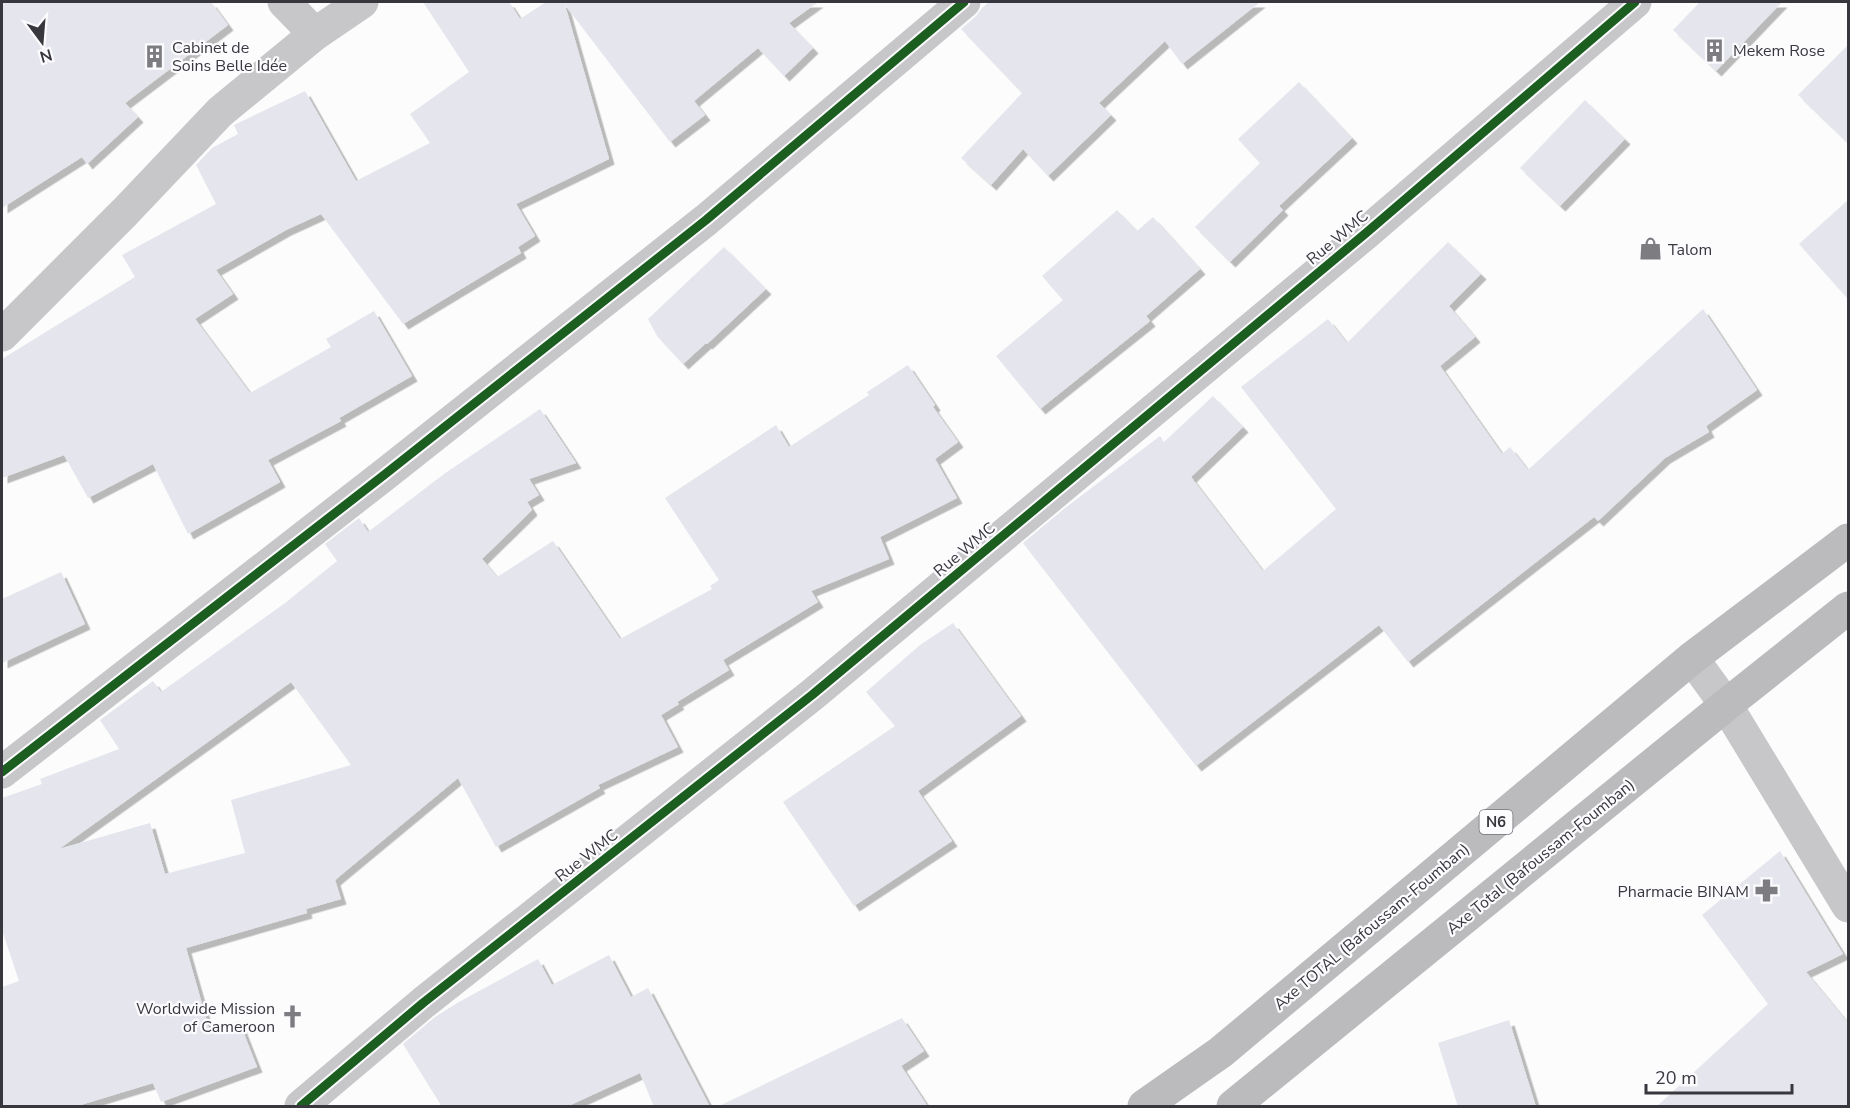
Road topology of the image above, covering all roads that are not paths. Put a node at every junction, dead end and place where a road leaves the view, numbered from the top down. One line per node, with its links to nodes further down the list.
1 (284, 2): 5 (street)
2 (362, 2): 5 (street)
3 (964, 2): 11 (street)
4 (1635, 2): 13 (street, Rue WMC)
5 (315, 34): 6 (street)
6 (2, 334)
7 (1848, 540): 9 (highway, Axe TOTAL (Bafoussam-Foumban) / N6)
8 (1848, 608): 10 (highway, Axe Total (Bafoussam-Foumban))
9 (1692, 658): 10 (street); 14 (highway, Axe TOTAL (Bafoussam-Foumban) / N6)
10 (1726, 705): 12 (street); 15 (highway, Axe Total (Bafoussam-Foumban))
11 (2, 772)
12 (1848, 906)
13 (301, 1107)
14 (1144, 1107)
15 (1233, 1107)

